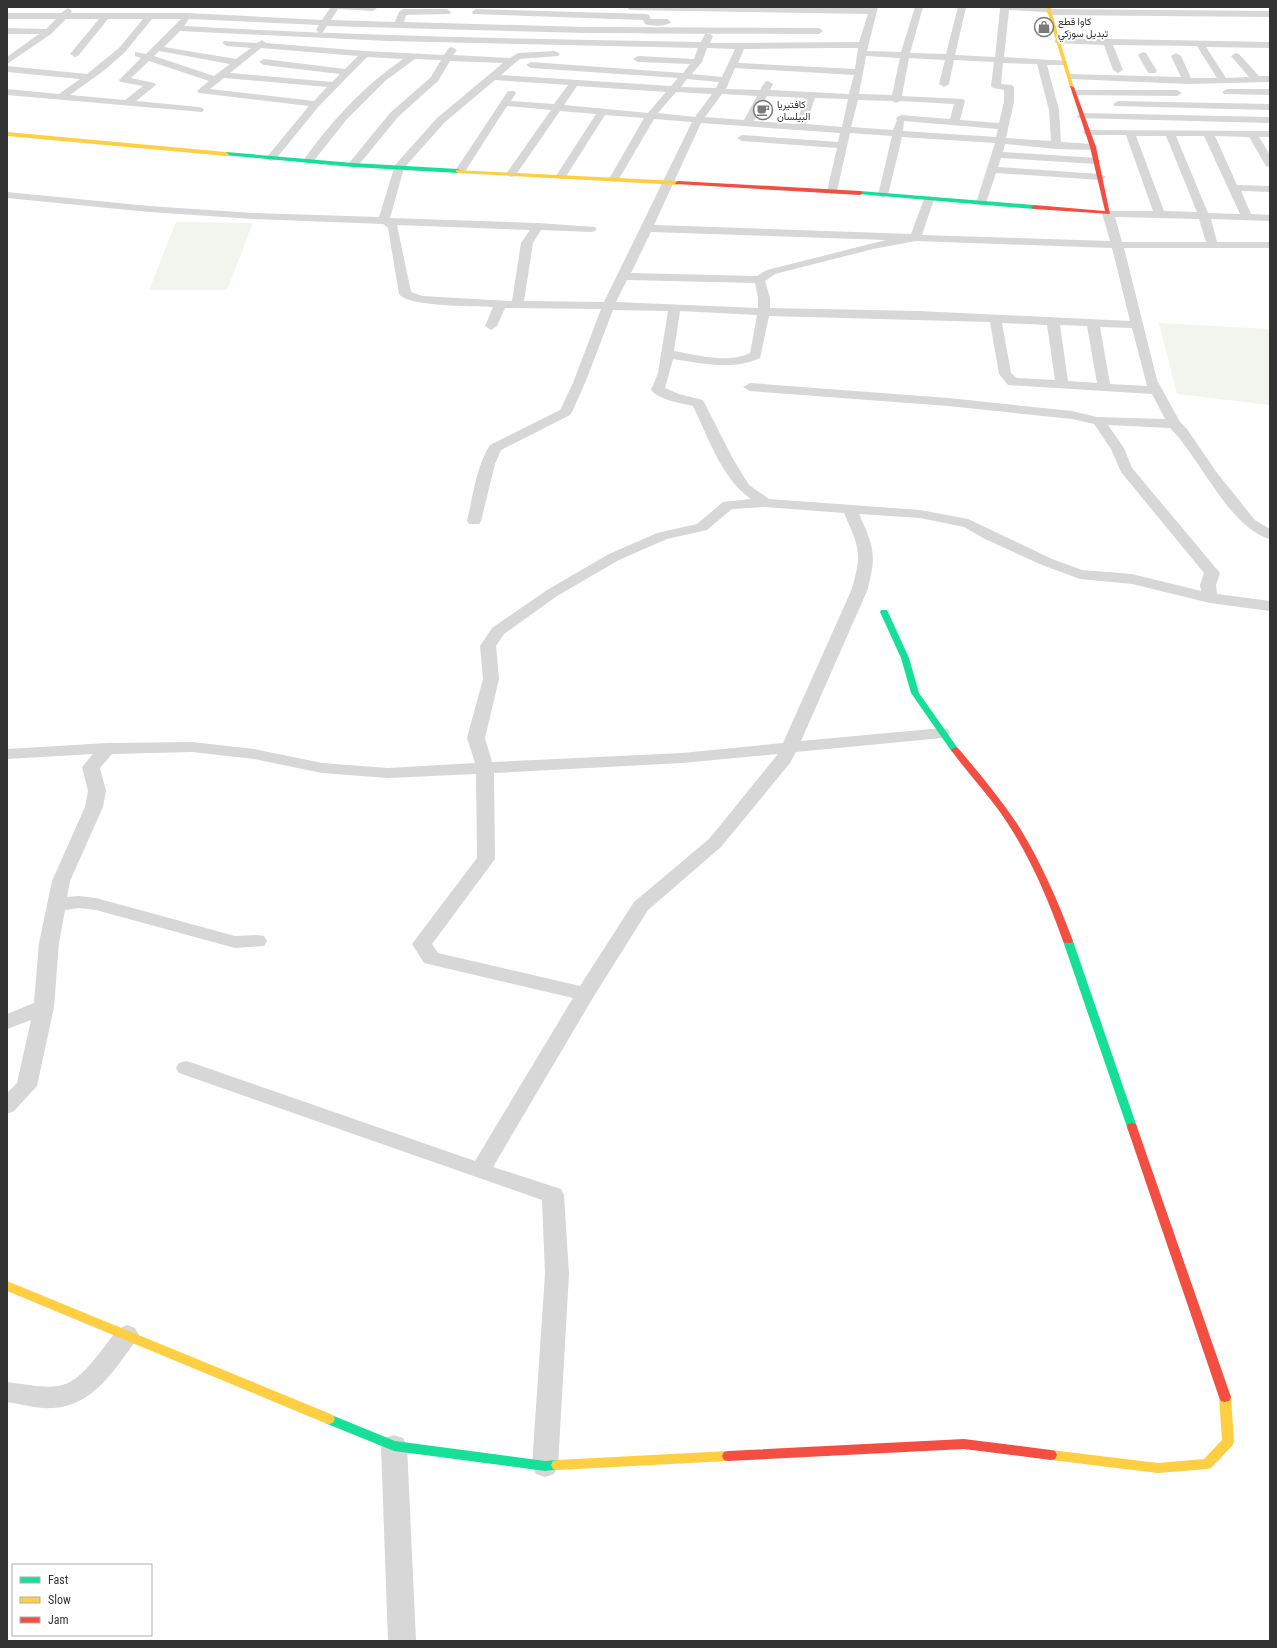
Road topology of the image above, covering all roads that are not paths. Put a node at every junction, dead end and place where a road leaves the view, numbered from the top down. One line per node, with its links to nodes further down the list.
1 (16, 7): 24 (street)
2 (70, 7): 20 (street)
3 (193, 7): 23 (street)
4 (335, 7): 28 (street)
5 (339, 7): 12 (street)
6 (625, 7): 26 (street)
7 (919, 7): 64 (street)
8 (962, 7): 72 (street)
9 (1002, 7): 10 (street)
10 (1005, 7): 15 (street); 75 (street)
11 (1266, 7): 18 (street)
12 (373, 8)
13 (873, 9): 16 (street); 59 (street)
14 (477, 10): 25 (street); 30 (street)
15 (1049, 10): 19 (street); 27 (street)
16 (782, 11): 26 (street)
17 (447, 12): 29 (street)
18 (1270, 13): 19 (street)
19 (1147, 14): 27 (street)
20 (64, 16): 21 (street); 24 (street); 37 (street)
21 (106, 16): 22 (street); 60 (street)
22 (150, 16): 23 (street); 57 (street)
23 (188, 16): 28 (street); 31 (street)
24 (8, 17)
25 (586, 17): 26 (street); 32 (street)
26 (715, 17): 32 (street); 34 (street); 49 (street)
27 (1053, 22): 43 (street)
28 (325, 23): 29 (street); 40 (street)
29 (398, 25): 30 (street)
30 (467, 26): 32 (street); 42 (street)
31 (178, 28): 38 (street); 39 (street)
32 (586, 30)
33 (7, 31): 37 (street)
34 (781, 31): 35 (street); 50 (street)
35 (819, 31)
36 (1157, 31): 47 (street)
37 (48, 32): 55 (street)
38 (272, 34): 40 (street); 52 (street)
39 (169, 37): 41 (street); 56 (street)
40 (316, 37): 42 (street); 58 (street)
41 (183, 39)
42 (458, 40): 45 (street); 73 (street)
43 (1058, 41): 46 (street); 83 (street)
44 (219, 42): 52 (street)
45 (654, 43): 49 (street); 76 (street)
46 (1108, 43): 47 (street); 87 (street)
47 (1164, 43): 48 (street)
48 (1200, 44): 51 (street); 68 (street)
49 (704, 45): 53 (street); 81 (street)
50 (779, 45): 53 (street); 59 (street); 63 (street)
51 (1270, 45)
52 (258, 46): 58 (street); 78 (street)
53 (741, 46): 85 (street)
54 (7, 48): 55 (street)
55 (25, 48): 77 (street)
56 (156, 48): 71 (street); 78 (street)
57 (122, 50): 71 (street); 93 (street)
58 (305, 50): 61 (street)
59 (859, 52): 64 (street); 90 (street)
60 (75, 54)
61 (365, 54): 65 (street); 89 (street)
62 (555, 54): 80 (street)
63 (831, 55)
64 (905, 55): 72 (street); 120 (street)
65 (413, 56): 73 (street); 159 (street)
66 (1156, 56): 88 (street)
67 (1176, 56): 102 (street)
68 (1204, 56): 69 (street); 101 (street)
69 (1229, 56): 70 (street); 97 (street)
70 (1250, 56)
71 (147, 57): 94 (street); 122 (street)
72 (951, 57): 75 (street); 105 (street)
73 (447, 58): 80 (street); 162 (street)
74 (629, 59): 76 (street)
75 (998, 59): 82 (street); 139 (street)
76 (652, 60): 81 (street)
77 (7, 61)
78 (237, 62): 94 (street)
79 (264, 62): 89 (street)
80 (511, 62): 91 (street); 95 (street)
81 (697, 62): 91 (street)
82 (1041, 62): 83 (street); 153 (street)
83 (1064, 63): 92 (street)
84 (776, 64): 85 (street); 90 (street); 112 (street)
85 (731, 65): 99 (street)
86 (7, 69): 93 (street)
87 (1118, 70)
88 (1152, 71)
89 (345, 72): 106 (street)
90 (859, 72): 108 (street)
91 (685, 75): 99 (street); 109 (street)
92 (1070, 76): 102 (street); 119 (street)
93 (88, 77): 117 (street)
94 (218, 77): 106 (street); 124 (street)
95 (494, 77): 96 (street); 163 (street)
96 (520, 79): 104 (street); 123 (street)
97 (1256, 79): 98 (street); 101 (street)
98 (1270, 79)
99 (724, 80): 100 (street); 110 (street)
100 (739, 80)
101 (1223, 80): 103 (street)
102 (1188, 81): 103 (street)
103 (1207, 81): 114 (street)
104 (575, 82): 109 (street); 127 (street)
105 (944, 84)
106 (334, 85): 124 (street)
107 (840, 86): 108 (street)
108 (856, 87): 118 (street)
109 (674, 88): 110 (street); 130 (street)
110 (720, 90): 112 (street); 135 (street)
111 (7, 92): 117 (street)
112 (764, 92): 116 (street); 138 (street)
113 (1184, 92): 115 (street)
114 (1270, 92)
115 (1146, 93): 119 (street); 125 (street)
116 (811, 95): 118 (street); 140 (street)
117 (61, 97): 122 (street)
118 (854, 97): 120 (street); 141 (street)
119 (1077, 97): 125 (street); 131 (street)
120 (898, 100): 132 (street); 137 (street)
121 (1216, 102): 125 (street); 126 (street); 134 (street)
122 (127, 103): 128 (street)
123 (505, 103): 127 (street); 165 (street)
124 (316, 104): 158 (street)
125 (1152, 106): 133 (street)
126 (1270, 107)
127 (557, 108): 129 (street); 166 (street)
128 (199, 110)
129 (603, 112): 130 (street); 167 (street)
130 (651, 116): 135 (street); 169 (street)
131 (1082, 116): 133 (street); 142 (street)
132 (901, 118): 137 (street); 146 (street)
133 (1157, 118): 134 (street); 147 (street)
134 (1223, 118): 136 (street); 148 (street)
135 (698, 120): 138 (street); 170 (street)
136 (1270, 120)
137 (954, 122): 139 (street)
138 (748, 123): 140 (street)
139 (1004, 126): 152 (street)
140 (800, 127): 141 (street)
141 (847, 130): 146 (street); 156 (street)
142 (1088, 132): 143 (street); 154 (street)
143 (1130, 133): 147 (street); 179 (street)
144 (1208, 133): 147 (street); 148 (street); 171 (street)
145 (7, 134): 158 (street)
146 (897, 134): 152 (street); 175 (street)
147 (1167, 134): 180 (street)
148 (1225, 134): 149 (street)
149 (1252, 134): 150 (street); 161 (street)
150 (1270, 134)
151 (742, 138): 156 (street)
152 (999, 142): 153 (street); 157 (street)
153 (1056, 146): 154 (street)
154 (1093, 147): 160 (street)
155 (766, 150): 156 (street)
156 (842, 150): 173 (street)
157 (997, 155): 160 (street); 164 (street)
158 (271, 158): 159 (street)
159 (308, 161): 162 (street)
160 (1096, 161): 168 (street)
161 (1270, 164)
162 (352, 165): 163 (street)
163 (399, 168): 165 (street); 183 (street)
164 (992, 169): 168 (street); 177 (street)
165 (460, 171): 166 (street)
166 (511, 174): 167 (street)
167 (562, 176): 169 (street)
168 (1101, 177): 178 (street)
169 (614, 179): 170 (street)
170 (669, 182): 173 (street); 186 (street)
171 (1233, 188): 172 (street); 181 (street)
172 (1270, 189)
173 (832, 191): 175 (street)
174 (7, 195): 183 (street)
175 (883, 195): 176 (street)
176 (929, 199): 177 (street); 187 (street)
177 (981, 203): 178 (street)
178 (1108, 213): 179 (street); 188 (street)
179 (1160, 215): 180 (street)
180 (1204, 216): 181 (street); 190 (street)
181 (1247, 217): 182 (street)
182 (1270, 218)
183 (384, 220): 184 (street); 193 (street)
184 (538, 226): 185 (street); 194 (street)
185 (591, 228)
186 (647, 228): 187 (street); 191 (street)
187 (915, 238): 188 (street); 192 (street)
188 (1117, 245): 190 (street); 201 (street)
189 (1270, 245): 190 (street)
190 (1213, 246)
191 (624, 276): 192 (street); 195 (street)
192 (759, 280): 197 (street)
193 (500, 304): 194 (street); 202 (street)
194 (517, 304): 195 (street)
195 (608, 307): 196 (street); 212 (street)
196 (675, 308): 197 (street); 203 (street)
197 (762, 312): 198 (street); 203 (street)
198 (994, 318): 199 (street); 204 (street)
199 (1053, 321): 200 (street); 204 (street)
200 (1093, 322): 201 (street); 205 (street)
201 (1137, 325): 207 (street)
202 (491, 326)
203 (666, 354): 210 (street)
204 (1062, 384): 205 (street)
205 (1104, 386): 207 (street)
206 (750, 387): 208 (street)
207 (1156, 390): 209 (street)
208 (1099, 421): 209 (street); 214 (street)
209 (1174, 424): 213 (street)
210 (765, 503): 211 (street); 221 (street)
211 (850, 510): 214 (street); 219 (street)
212 (474, 521)
213 (1270, 535)
214 (1210, 598): 215 (street)
215 (1270, 606)
216 (884, 612): 217 (street)
217 (942, 733): 219 (street); 234 (street)
218 (108, 748): 220 (street); 221 (street); 222 (street)
219 (790, 748): 221 (street); 224 (street)
220 (7, 754)
221 (485, 769): 224 (street)
222 (57, 905): 223 (street); 225 (street)
223 (257, 940)
224 (585, 994): 229 (street)
225 (44, 1007): 226 (street); 228 (street)
226 (7, 1022)
227 (186, 1068): 229 (street)
228 (7, 1106)
229 (480, 1171): 234 (street)
230 (7, 1286): 231 (street)
231 (127, 1335): 232 (street); 233 (street)
232 (7, 1392)
233 (394, 1446): 234 (street); 235 (street)
234 (545, 1466)
235 (402, 1641)

